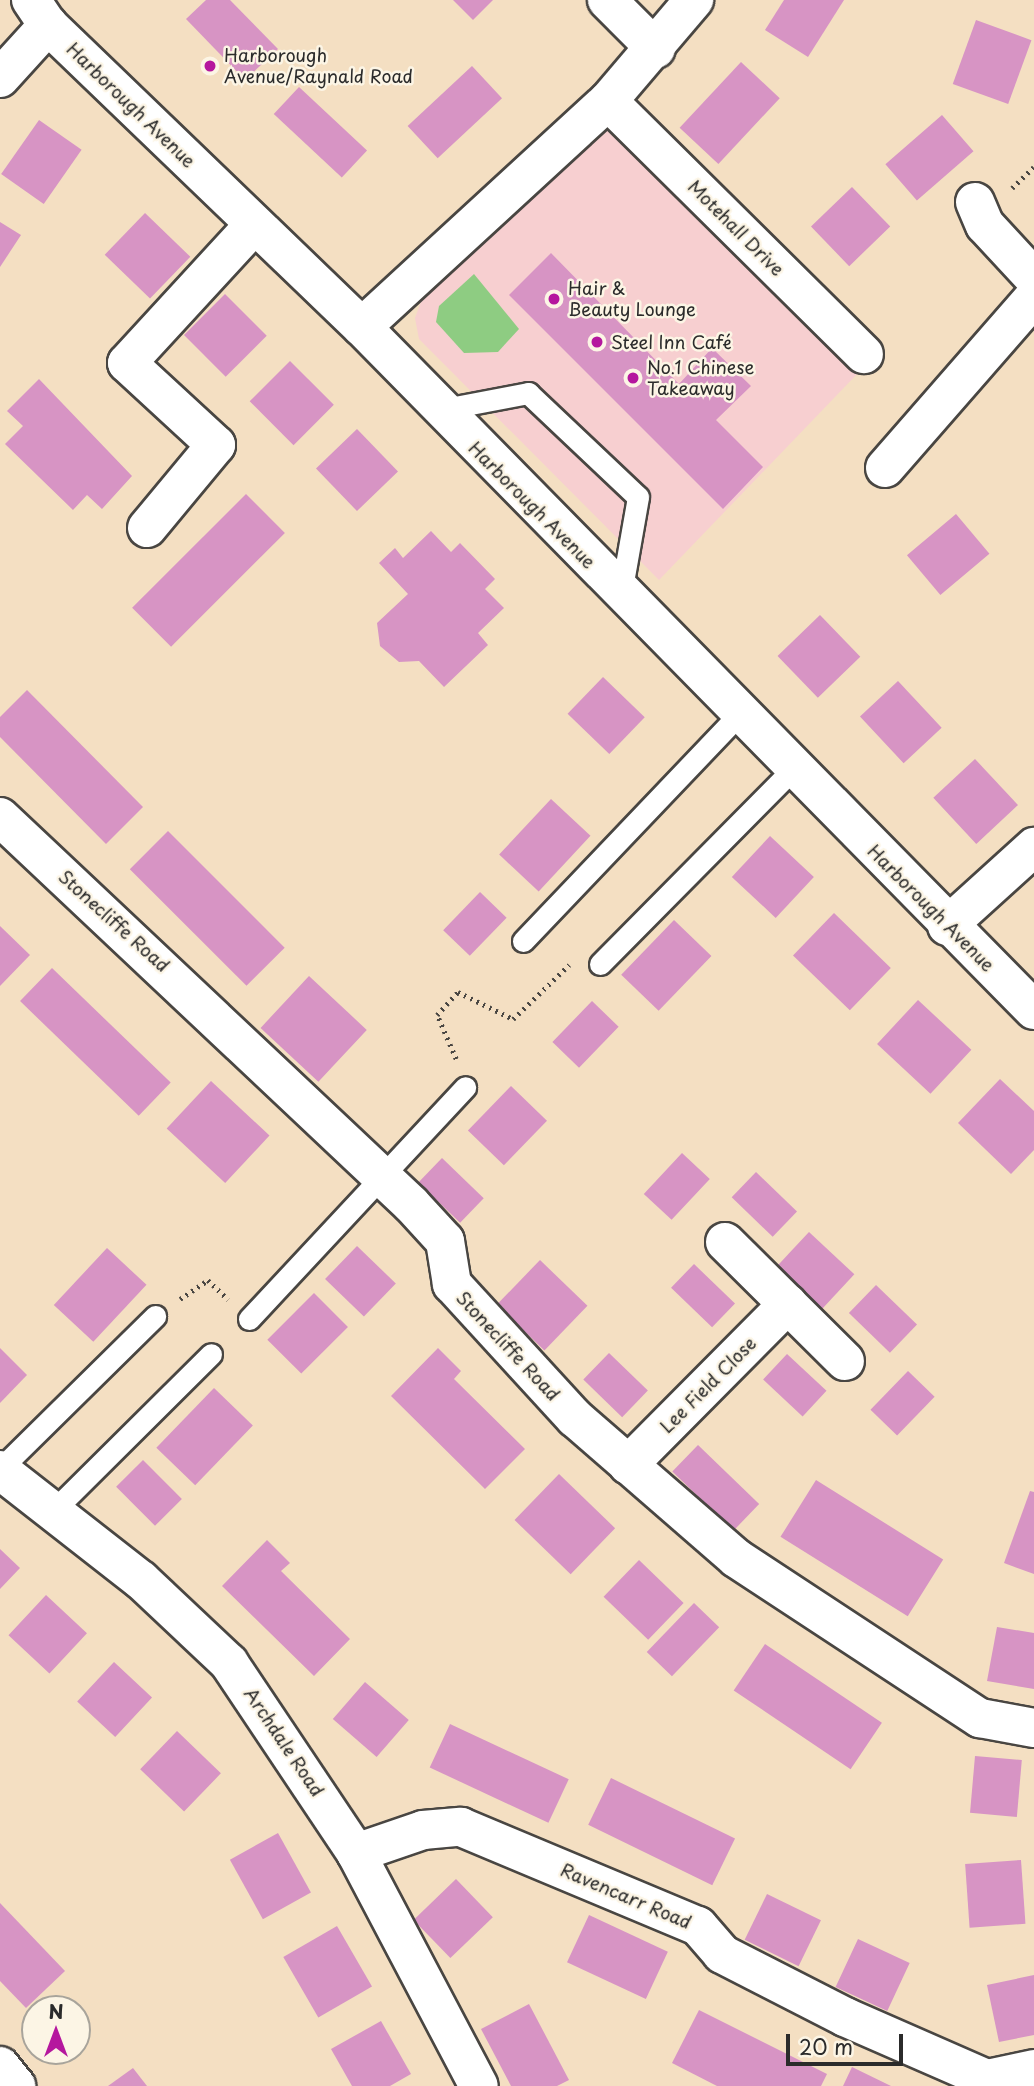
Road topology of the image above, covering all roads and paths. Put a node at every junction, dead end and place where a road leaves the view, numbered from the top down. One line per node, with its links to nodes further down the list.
1 (607, 0): 4 (street)
2 (694, 0): 4 (street)
3 (40, 12): 5 (street); 8 (street, Harborough Avenue)
4 (656, 49): 6 (street)
5 (0, 78)
6 (608, 101): 11 (street); 12 (street, Motehall Drive)
7 (975, 202): 9 (street)
8 (254, 225): 11 (street, Harborough Avenue); 15 (street)
9 (1034, 278)
10 (1034, 297): 14 (street)
11 (362, 327): 13 (street, Harborough Avenue)
12 (864, 354)
13 (439, 410): 16 (street, Harborough Avenue); 16 (lane)
14 (885, 468)
15 (147, 527)
16 (621, 593): 17 (street, Harborough Avenue)
17 (740, 713): 18 (street, Harborough Avenue); 22 (lane)
18 (793, 769): 21 (street, Harborough Avenue); 23 (lane)
19 (0, 817): 27 (street, Stonecliffe Road)
20 (1034, 847): 21 (street)
21 (947, 926): 24 (street, Harborough Avenue)
22 (523, 941)
23 (600, 964): 25 (path)
24 (1034, 1010)
25 (450, 1042)
26 (465, 1087): 27 (lane)
27 (379, 1175): 31 (lane); 34 (street, Stonecliffe Road)
28 (725, 1242): 29 (street)
29 (788, 1304): 33 (street); 34 (street, Lee Field Close)
30 (155, 1316): 31 (path); 35 (lane)
31 (249, 1319)
32 (211, 1354): 36 (lane)
33 (845, 1361)
34 (628, 1465): 37 (street, Stonecliffe Road)
35 (0, 1470): 36 (street, Archdale Road)
36 (51, 1512): 38 (street, Archdale Road)
37 (1034, 1728)
38 (356, 1853): 40 (street, Ravencarr Road); 42 (street, Archdale Road)
39 (0, 2066): 41 (street)
40 (1034, 2069)
41 (16, 2086)
42 (480, 2086)

